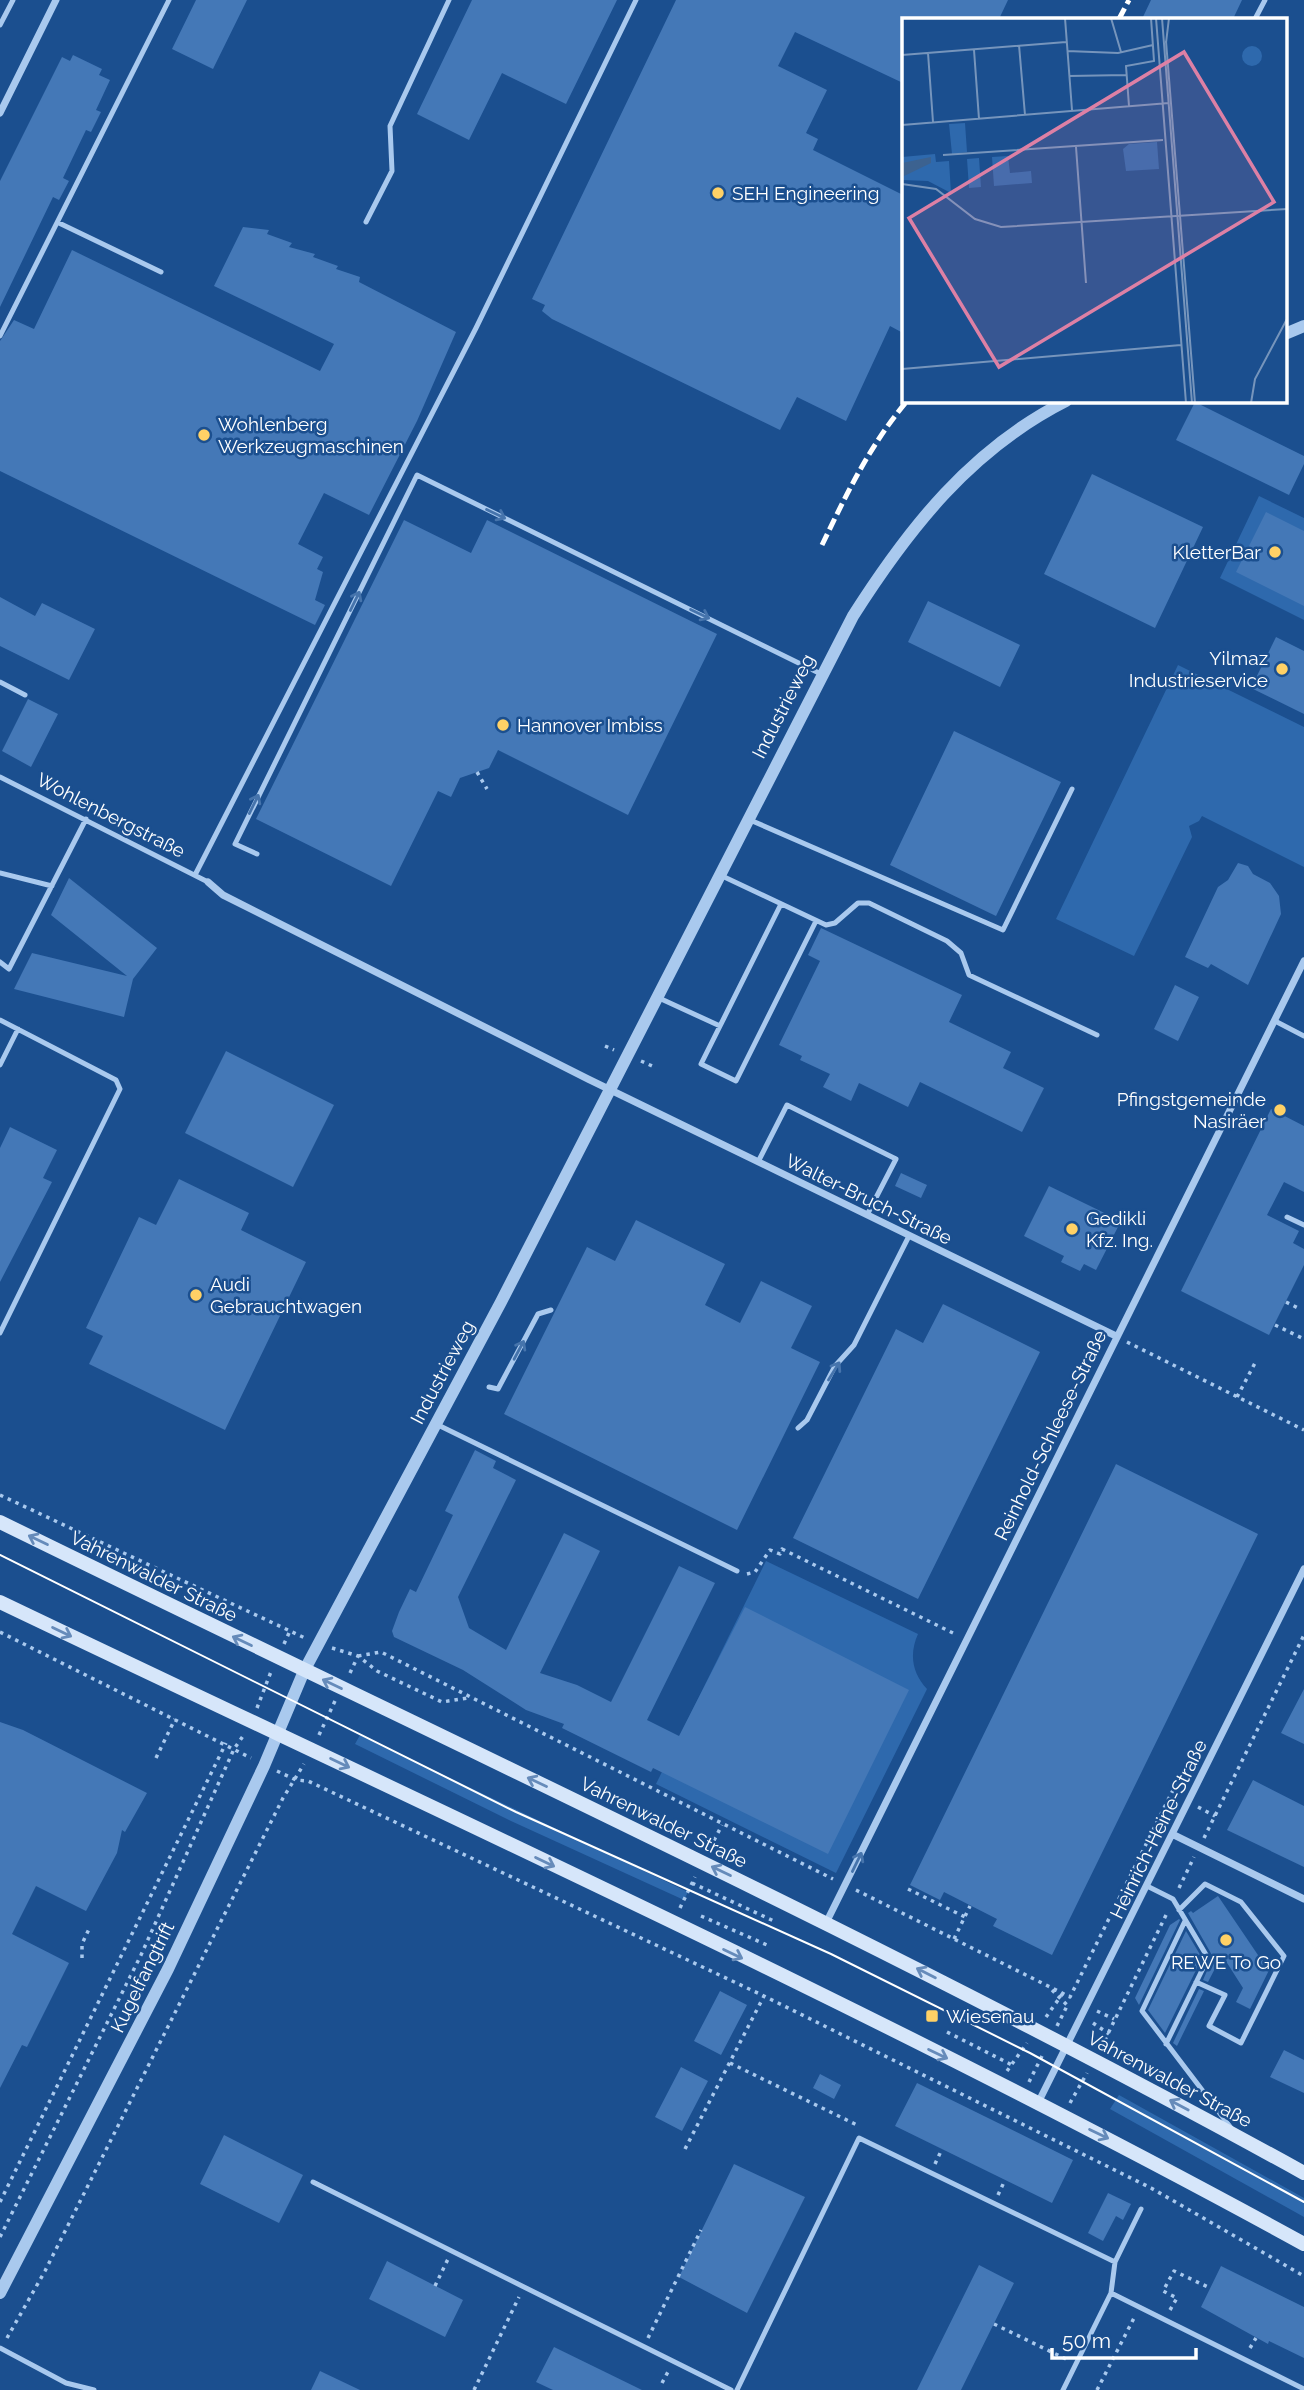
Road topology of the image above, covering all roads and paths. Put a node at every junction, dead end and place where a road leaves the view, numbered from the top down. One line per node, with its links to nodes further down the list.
1 (13, 0): 8 (lane)
2 (55, 0): 9 (street)
3 (169, 0): 11 (lane)
4 (449, 0): 10 (lane)
5 (636, 0): 28 (lane)
6 (1265, 0): 7 (lane)
7 (1256, 18)
8 (0, 25)
9 (0, 113)
10 (366, 222)
11 (59, 223): 12 (lane); 15 (lane)
12 (161, 272)
13 (1304, 326): 14 (street)
14 (1286, 334)
15 (0, 337)
16 (1064, 402): 17 (street, Industrieweg)
17 (821, 674): 24 (street, Industrieweg); 26 (lane, one-way to 17)
18 (0, 682): 19 (lane)
19 (25, 695)
20 (477, 772): 22 (path)
21 (0, 777): 25 (lane, Wohlenbergstraße)
22 (487, 789)
23 (1072, 789): 24 (lane)
24 (747, 818): 29 (street, Industrieweg)
25 (86, 819): 28 (lane, Wohlenbergstraße); 31 (lane)
26 (257, 854)
27 (0, 873): 31 (lane)
28 (195, 875): 30 (lane, Wohlenbergstraße)
29 (719, 875): 32 (lane); 36 (street, Industrieweg)
30 (208, 882): 44 (street)
31 (52, 886): 35 (lane)
32 (781, 904): 33 (lane); 39 (lane)
33 (816, 920): 39 (lane); 41 (lane)
34 (1304, 961): 38 (street, Reinhold-Schleese-Straße)
35 (0, 962)
36 (657, 996): 39 (lane); 44 (street, Industrieweg)
37 (0, 1020): 40 (lane)
38 (1275, 1021): 42 (lane); 55 (street, Reinhold-Schleese-Straße)
39 (720, 1026)
40 (18, 1029): 43 (lane); 54 (lane)
41 (1097, 1035)
42 (1304, 1036)
43 (0, 1065)
44 (610, 1090): 45 (street, Walter-Bruch-Straße); 60 (street, Industrieweg)
45 (758, 1162): 46 (street, Walter-Bruch-Straße); 46 (lane)
46 (867, 1215): 49 (street, Walter-Bruch-Straße)
47 (1287, 1217): 48 (lane)
48 (1304, 1225)
49 (909, 1236): 55 (street, Walter-Bruch-Straße); 61 (lane, one-way to 49)
50 (1286, 1302): 51 (path)
51 (1300, 1309)
52 (551, 1310): 58 (lane, one-way to 52)
53 (1275, 1325): 56 (path)
54 (0, 1333)
55 (1115, 1336): 59 (path); 70 (street, Reinhold-Schleese-Straße)
56 (1304, 1339)
57 (1255, 1363): 59 (path)
58 (489, 1387)
59 (1237, 1397): 62 (path)
60 (436, 1424): 66 (lane); 73 (street, Industrieweg)
61 (798, 1428)
62 (1304, 1430)
63 (0, 1495): 72 (path)
64 (0, 1522): 72 (main road, Vahrenwalder Straße, one-way to 64)
65 (1304, 1569): 87 (street, Heinrich-Heine-Straße)
66 (737, 1571): 70 (path)
67 (0, 1602): 77 (main road, one-way to 77)
68 (0, 1632): 76 (path)
69 (1304, 1635): 88 (path)
70 (966, 1640): 91 (street, Reinhold-Schleese-Straße, one-way to 70)
71 (358, 1656): 74 (path); 75 (path); 75 (path)
72 (277, 1658): 73 (main road, Vahrenwalder Straße); 77 (path)
73 (303, 1671): 74 (main road, Vahrenwalder Straße, one-way to 73); 78 (street, Kugelfangtrift)
74 (342, 1689): 81 (path); 89 (main road, Vahrenwalder Straße, one-way to 74)
75 (468, 1698): 86 (path)
76 (176, 1718): 79 (path); 82 (path)
77 (253, 1723): 78 (main road); 80 (path)
78 (278, 1735): 81 (main road); 83 (street, Kugelfangtrift)
79 (226, 1743): 80 (path); 129 (path)
80 (234, 1749): 83 (path); 132 (path)
81 (312, 1749): 85 (path); 103 (main road, one-way to 103)
82 (156, 1758)
83 (264, 1766): 140 (street, Kugelfangtrift)
84 (1180, 1776): 105 (path)
85 (296, 1780): 107 (path); 146 (path)
86 (722, 1825): 89 (path); 91 (path)
87 (1172, 1834): 88 (street); 92 (street, Heinrich-Heine-Straße)
88 (1199, 1847): 94 (path); 95 (street)
89 (703, 1862): 90 (path); 102 (main road, Vahrenwalder Straße, one-way to 89)
90 (692, 1883): 96 (path); 101 (path)
91 (845, 1885): 102 (street, Reinhold-Schleese-Straße); 105 (path)
92 (1147, 1886): 94 (lane); 116 (street, Heinrich-Heine-Straße)
93 (908, 1889): 99 (path)
94 (1174, 1899): 98 (lane); 117 (path)
95 (1304, 1899)
96 (681, 1906): 103 (path); 106 (path)
97 (971, 1906): 99 (path)
98 (1180, 1910): 100 (lane); 109 (lane)
99 (965, 1917): 105 (path)
100 (1185, 1921): 109 (lane); 115 (lane)
101 (776, 1922)
102 (826, 1923): 113 (main road, Vahrenwalder Straße, one-way to 102)
103 (672, 1924): 107 (path); 120 (main road, one-way to 120)
104 (89, 1928): 108 (path)
105 (954, 1939)
106 (767, 1945)
107 (660, 1948): 110 (path)
108 (82, 1958)
109 (1196, 1982): 115 (lane)
110 (764, 1996): 118 (path); 123 (path)
111 (1067, 2006): 113 (path)
112 (947, 2032): 114 (path)
113 (1051, 2037): 116 (main road, Vahrenwalder Straße); 120 (path)
114 (1027, 2044)
115 (1166, 2044): 124 (lane)
116 (1067, 2046): 117 (main road, Vahrenwalder Straße); 121 (street, Heinrich-Heine-Straße)
117 (1094, 2060): 122 (path); 124 (main road, Vahrenwalder Straße, one-way to 117)
118 (730, 2063): 119 (path); 126 (path)
119 (745, 2070)
120 (1022, 2095): 121 (main road); 123 (path)
121 (1038, 2104): 122 (main road)
122 (1063, 2116): 125 (path); 133 (main road, one-way to 133)
123 (1011, 2118): 125 (path)
124 (1237, 2136): 127 (main road, Vahrenwalder Straße)
125 (1050, 2139): 136 (path)
126 (685, 2149)
127 (1304, 2173)
128 (313, 2182): 134 (lane)
129 (0, 2202)
130 (1141, 2209): 135 (lane)
131 (701, 2230): 145 (path)
132 (0, 2238)
133 (1304, 2244)
134 (452, 2251): 137 (path); 138 (lane)
135 (1115, 2262): 141 (lane); 154 (lane)
136 (1304, 2276)
137 (435, 2286)
138 (524, 2287): 145 (lane); 153 (path)
139 (1210, 2288): 143 (path)
140 (0, 2293)
141 (1111, 2293): 142 (lane); 147 (lane)
142 (1140, 2307): 143 (lane); 156 (path)
143 (1165, 2320): 150 (lane)
144 (994, 2324): 147 (path)
145 (644, 2347): 149 (lane)
146 (1, 2348): 148 (lane)
147 (1076, 2364): 155 (lane)
148 (66, 2383): 151 (lane); 152 (lane)
149 (726, 2389)
150 (1304, 2389)
151 (68, 2390)
152 (94, 2390)
153 (474, 2390)
154 (737, 2390)
155 (1063, 2390)
156 (1097, 2390)

